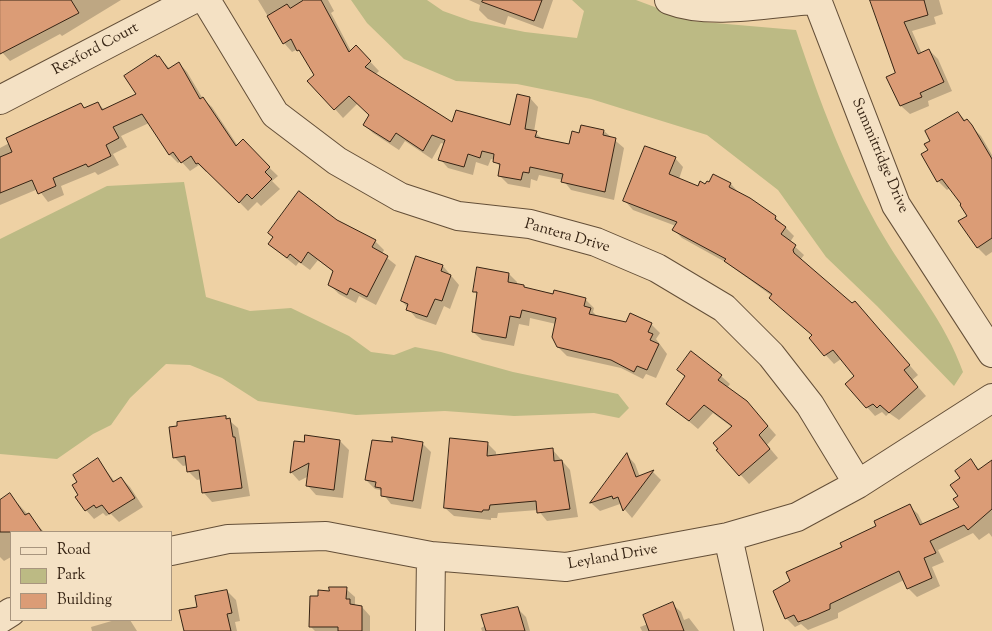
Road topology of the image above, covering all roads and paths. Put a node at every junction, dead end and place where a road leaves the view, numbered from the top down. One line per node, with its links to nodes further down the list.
1 (192, 0): 5 (street, Rexford Court)
2 (206, 0): 8 (street, Pantera Drive)
3 (669, 0): 4 (street)
4 (815, 0): 6 (street, Summitridge Drive)
5 (0, 100)
6 (992, 353)
7 (992, 398): 8 (street, Leyland Drive)
8 (858, 484): 9 (street, Leyland Drive)
9 (728, 537): 11 (street, Leyland Drive); 13 (street)
10 (172, 551): 11 (street, Leyland Drive)
11 (432, 556): 12 (street)
12 (430, 631)
13 (749, 631)

